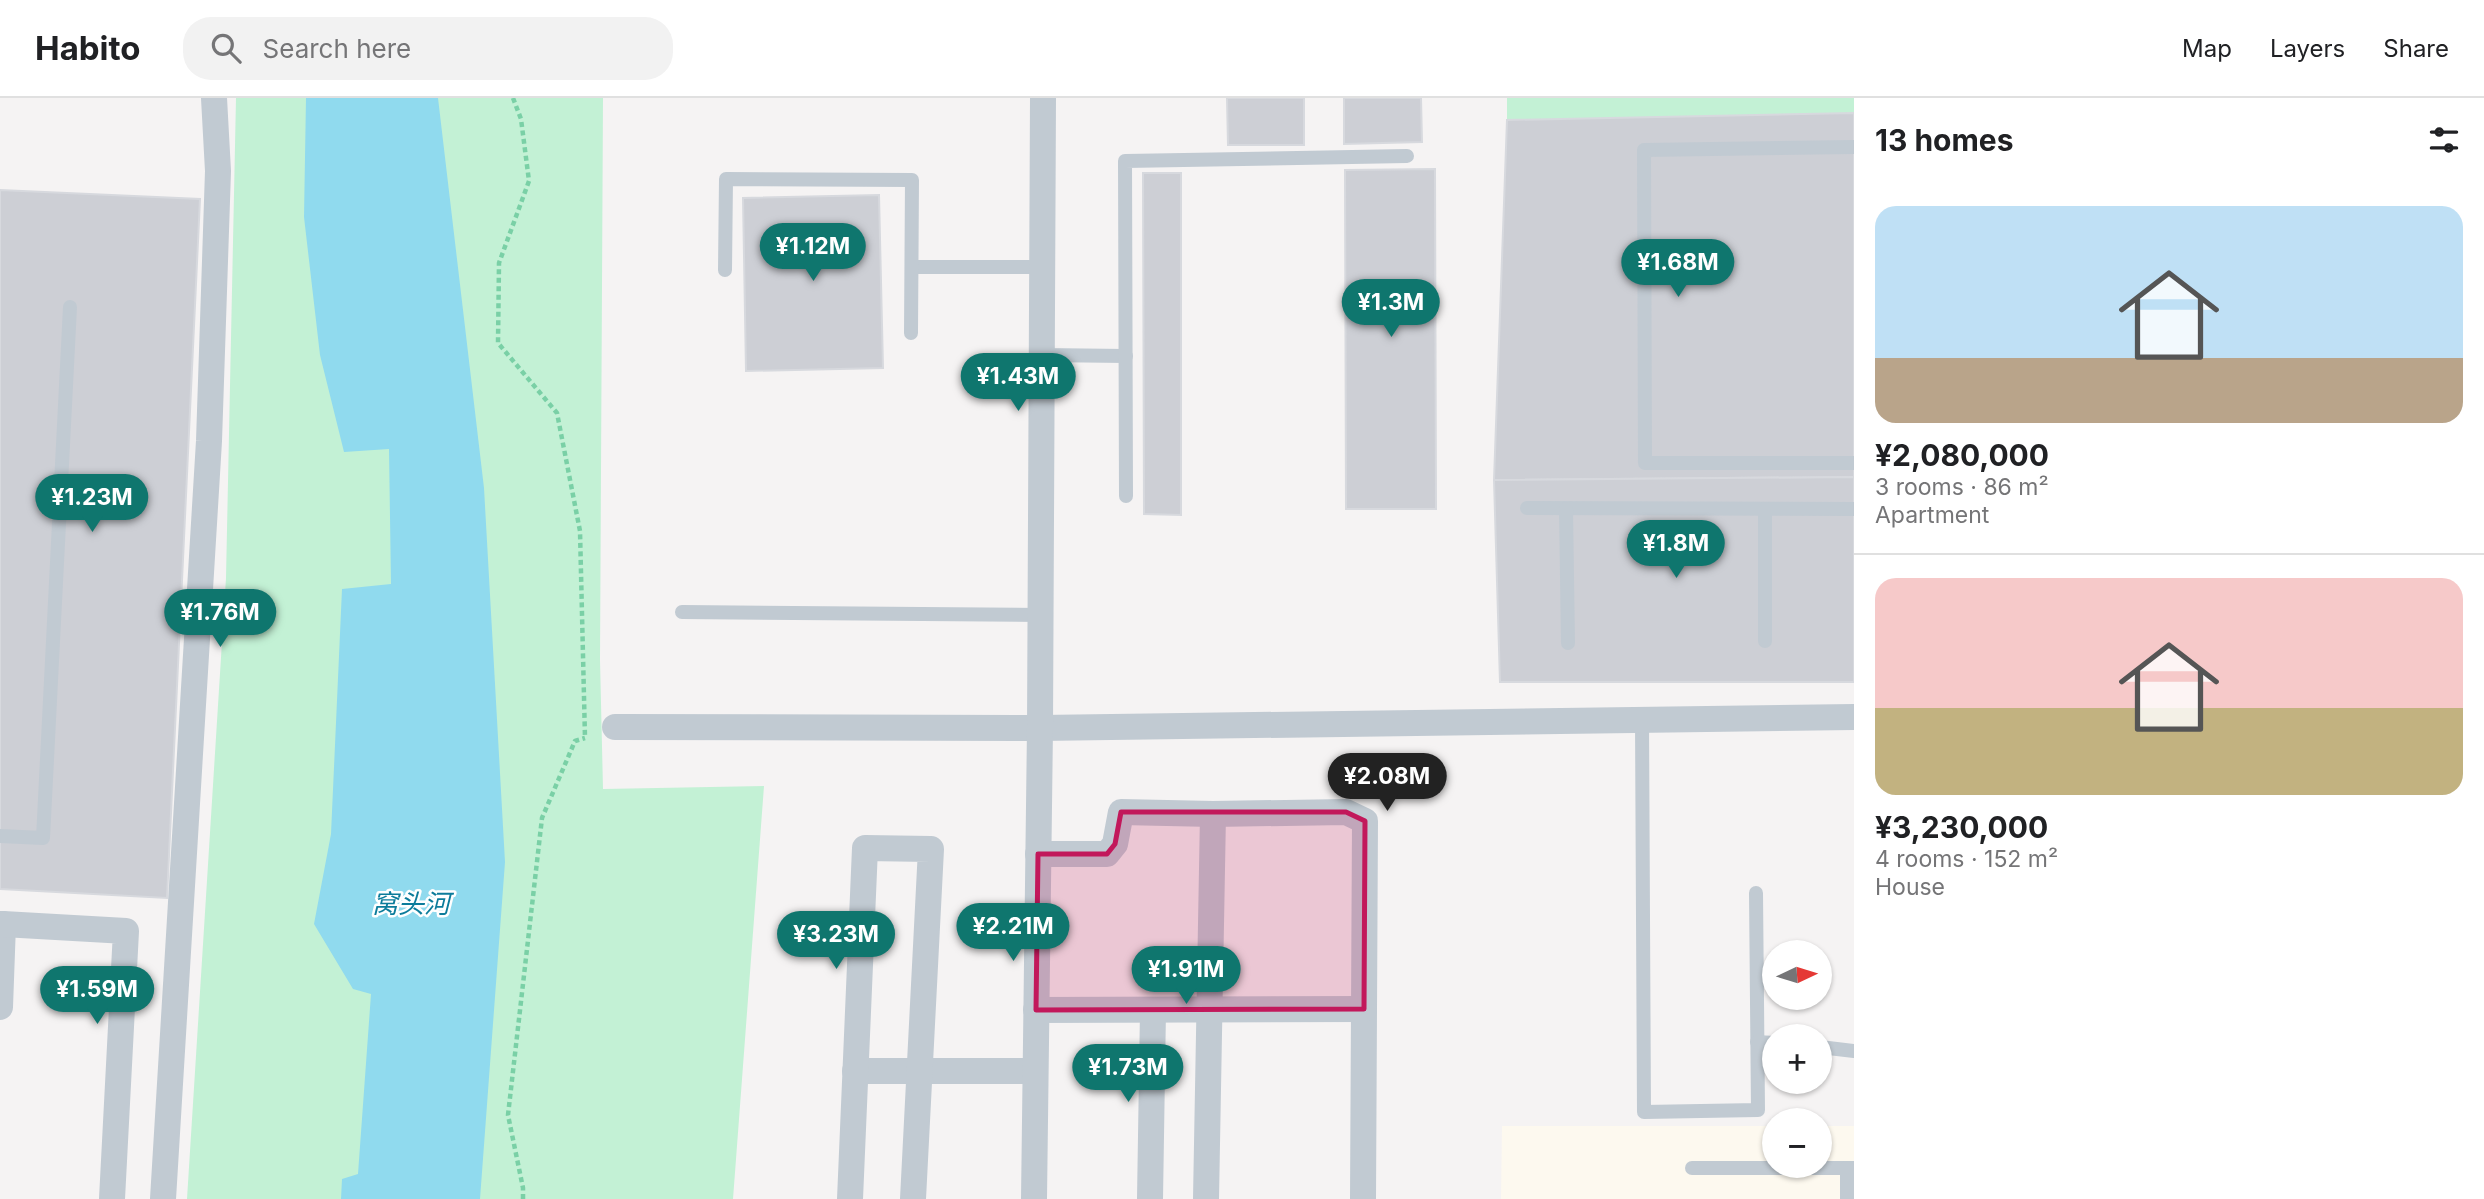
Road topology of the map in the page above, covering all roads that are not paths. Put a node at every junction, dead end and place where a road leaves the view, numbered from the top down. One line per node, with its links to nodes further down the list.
1 (214, 98): 46 (street)
2 (1043, 98): 6 (street)
3 (1854, 147): 12 (lane)
4 (1406, 156): 11 (lane)
5 (913, 267): 6 (lane); 7 (lane); 9 (lane)
6 (1042, 267): 10 (street)
7 (725, 270)
8 (70, 307): 27 (lane)
9 (911, 333)
10 (1042, 355): 11 (lane); 19 (street)
11 (1126, 356): 13 (lane)
12 (1854, 463)
13 (1126, 496)
14 (1527, 508): 15 (lane)
15 (1566, 509): 16 (lane); 21 (lane)
16 (1765, 509): 17 (lane); 20 (lane)
17 (1854, 509)
18 (682, 612): 19 (lane)
19 (1040, 615): 25 (street)
20 (1765, 641)
21 (1567, 643)
22 (1854, 717): 23 (street)
23 (1642, 720): 25 (street); 36 (lane)
24 (614, 727): 25 (street)
25 (1040, 728): 28 (street)
26 (1213, 814): 28 (street); 32 (street); 33 (street)
27 (0, 836)
28 (1038, 854): 34 (street)
29 (1756, 893): 36 (lane)
30 (1, 924): 31 (street); 45 (street)
31 (0, 1007)
32 (1209, 1009): 33 (street); 35 (street); 51 (street)
33 (1364, 1009): 52 (street)
34 (1036, 1010): 35 (street); 42 (street)
35 (1153, 1010): 50 (street)
36 (1758, 1042): 37 (lane)
37 (1762, 1042)
38 (1832, 1048): 39 (lane)
39 (1854, 1051)
40 (855, 1071): 41 (street); 41 (street); 47 (street)
41 (920, 1071): 42 (street); 48 (street)
42 (1035, 1071): 49 (street)
43 (1692, 1168): 44 (lane)
44 (1851, 1168): 53 (lane)
45 (113, 1199)
46 (163, 1199)
47 (850, 1199)
48 (913, 1199)
49 (1034, 1199)
50 (1150, 1199)
51 (1206, 1199)
52 (1363, 1199)
53 (1847, 1199)

